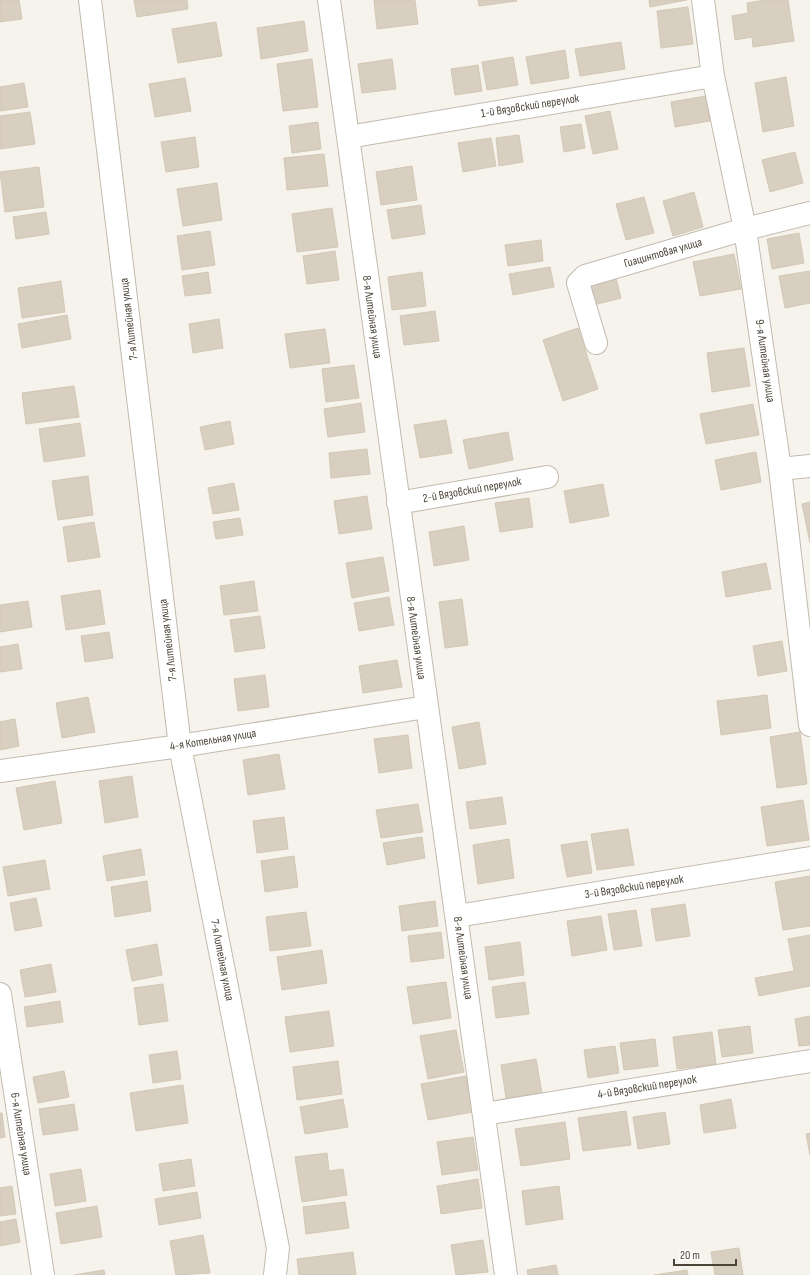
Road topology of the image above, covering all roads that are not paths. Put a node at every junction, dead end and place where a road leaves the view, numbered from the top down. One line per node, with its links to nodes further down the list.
1 (90, 0): 15 (street, 7-я Литейная улица)
2 (329, 0): 5 (street, 8-я Литейная улица)
3 (703, 0): 4 (street, 9-я Литейная улица)
4 (713, 76): 5 (street, 1-й Вязовский переулок); 7 (street, 9-я Литейная улица)
5 (348, 137): 12 (street, 8-я Литейная улица)
6 (810, 213): 7 (street, Гиацинтовая улица)
7 (745, 229): 8 (street, Гиацинтовая улица); 10 (street, 9-я Литейная улица)
8 (596, 343)
9 (810, 466): 10 (street)
10 (780, 469): 14 (street, 9-я Литейная улица)
11 (547, 477): 12 (street, 2-й Вязовский переулок)
12 (398, 503): 13 (street, 8-я Литейная улица)
13 (426, 707): 15 (street, 4-я Котельная улица); 18 (street, 8-я Литейная улица)
14 (810, 725)
15 (180, 746): 16 (street, 4-я Котельная улица); 23 (street, 7-я Литейная улица)
16 (0, 771)
17 (810, 858): 18 (street, 3-й Вязовский переулок)
18 (457, 916): 21 (street, 8-я Литейная улица)
19 (0, 994): 22 (street, 6-я Литейная улица)
20 (810, 1061): 21 (street, 4-й Вязовский переулок)
21 (484, 1114): 24 (street, 8-я Литейная улица)
22 (43, 1275)
23 (276, 1275)
24 (506, 1275)

